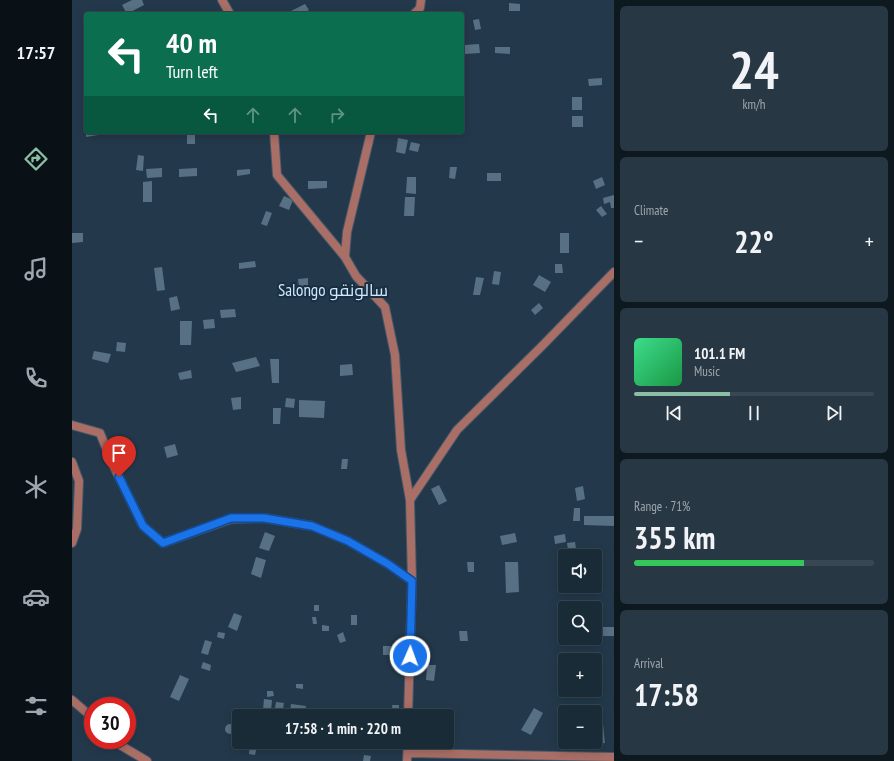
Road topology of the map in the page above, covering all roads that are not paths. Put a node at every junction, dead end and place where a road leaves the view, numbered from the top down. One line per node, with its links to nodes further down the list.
1 (222, 0): 3 (street)
2 (421, 0): 4 (street)
3 (229, 12)
4 (416, 12)
5 (274, 134): 7 (street)
6 (371, 134): 7 (street)
7 (345, 257): 11 (street)
8 (614, 272): 11 (street)
9 (72, 425): 13 (street)
10 (72, 462): 12 (street)
11 (410, 500): 13 (street)
12 (72, 543)
13 (412, 581): 15 (street)
14 (72, 700): 16 (street)
15 (408, 709)
16 (84, 710)
17 (127, 749): 20 (street)
18 (407, 757): 19 (street)
19 (614, 757)
20 (147, 761)

